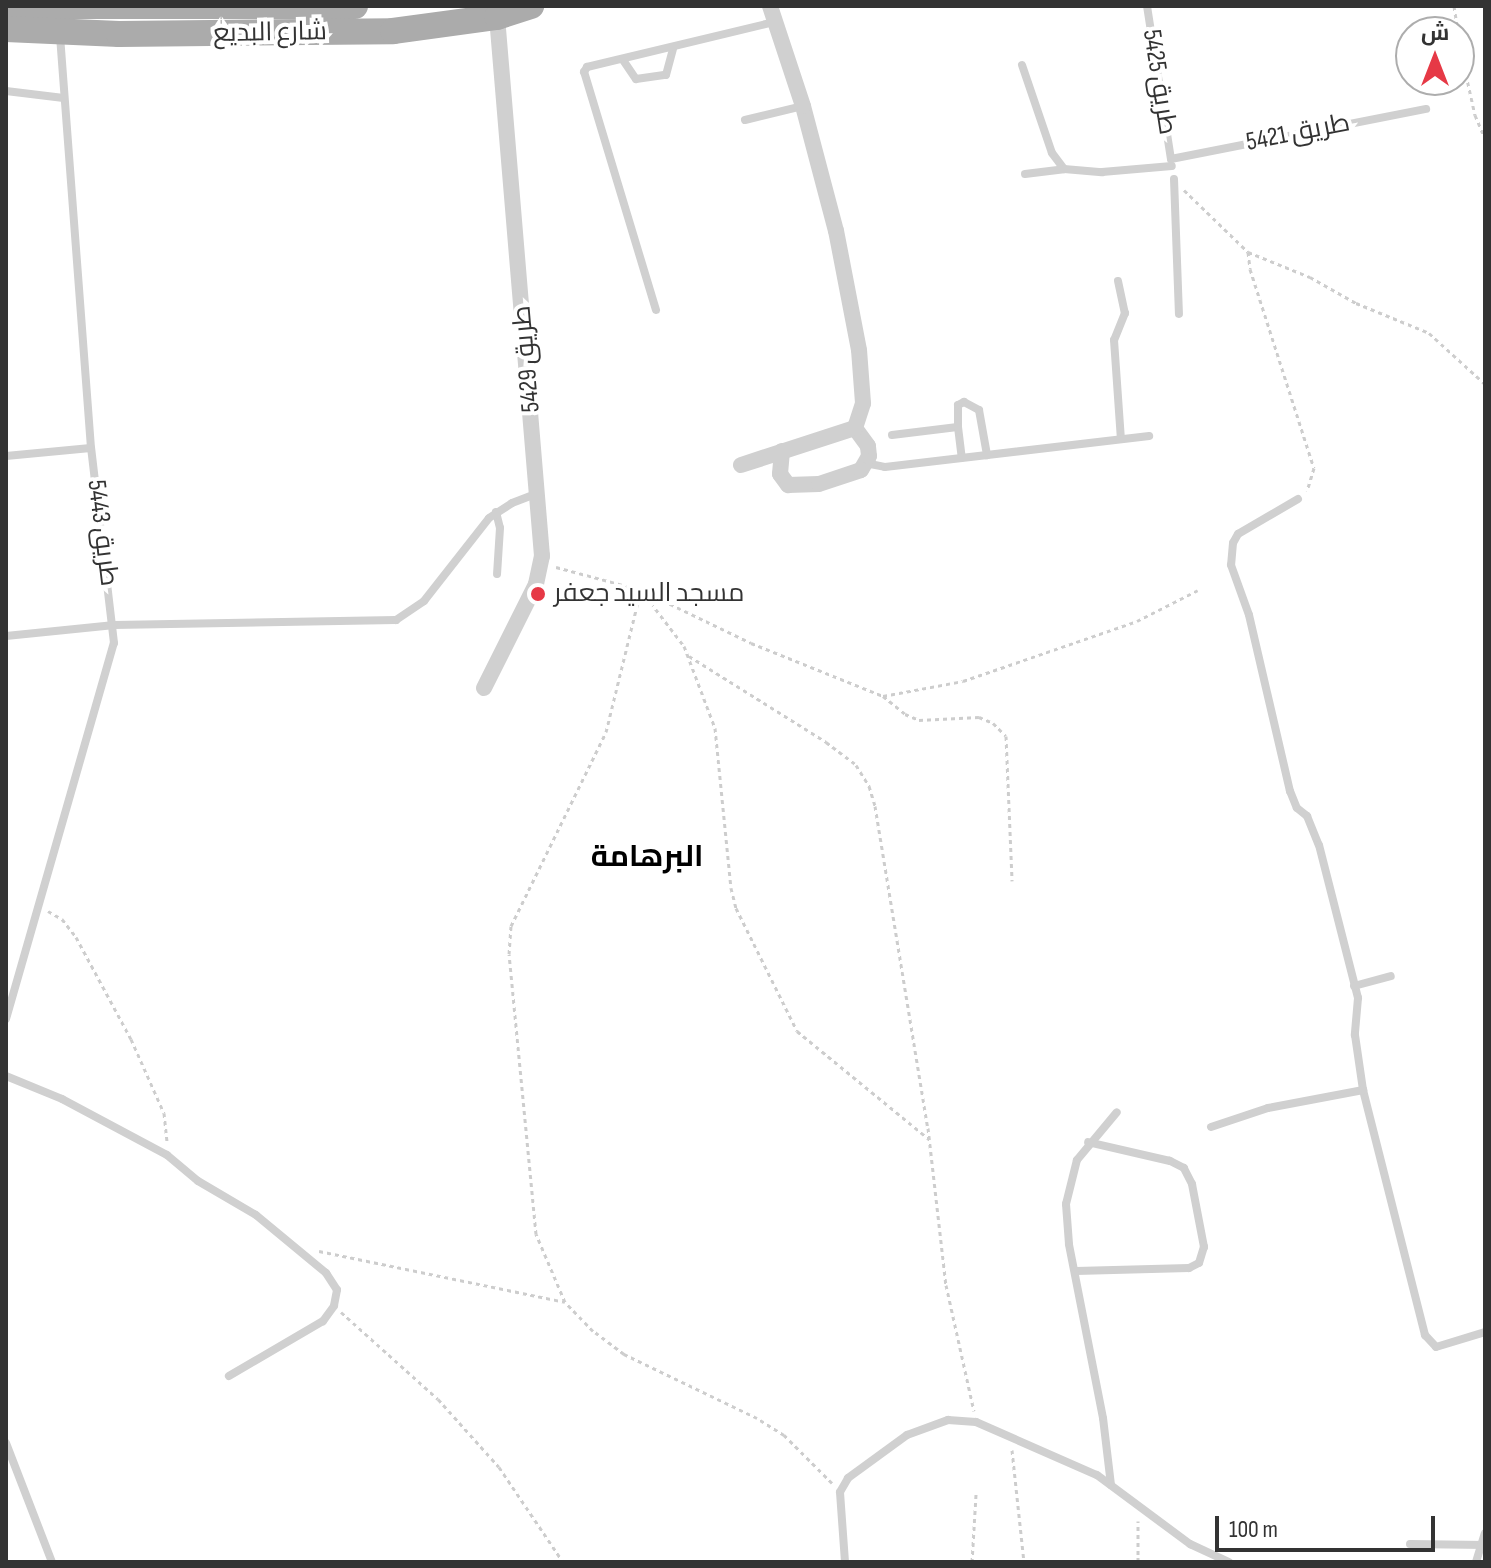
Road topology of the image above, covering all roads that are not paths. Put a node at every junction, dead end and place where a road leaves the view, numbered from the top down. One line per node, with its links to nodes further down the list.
1 (12, 6): 5 (main road, شارع البديع)
2 (355, 6): 5 (main road, شارع البديع)
3 (531, 6): 7 (main road, شارع البديع)
4 (1147, 6): 18 (lane, طريق 5425)
5 (78, 7)
6 (772, 14): 10 (lane); 15 (street)
7 (497, 17): 9 (main road, شارع البديع); 37 (street, طريق 5429)
8 (6, 29): 9 (main road, شارع البديع)
9 (59, 33): 14 (lane, طريق 5443)
10 (673, 48): 11 (lane); 11 (lane)
11 (623, 60): 23 (lane)
12 (1022, 65): 19 (lane)
13 (6, 91): 14 (lane)
14 (64, 98): 30 (lane, طريق 5443)
15 (803, 106): 17 (lane); 26 (street)
16 (1426, 109): 18 (lane, طريق 5421)
17 (745, 120)
18 (1171, 162): 19 (lane, طريق 5421)
19 (1064, 169): 20 (lane, طريق 5421)
20 (1025, 174)
21 (1174, 179): 24 (lane)
22 (1118, 281): 29 (lane)
23 (656, 310)
24 (1179, 314)
25 (958, 427): 27 (lane); 32 (lane); 34 (lane)
26 (855, 428): 31 (street); 35 (street)
27 (892, 435)
28 (1149, 436): 29 (lane)
29 (1121, 439): 32 (lane)
30 (91, 448): 33 (lane); 41 (lane, طريق 5443)
31 (782, 451): 35 (street); 36 (street)
32 (987, 455): 34 (lane)
33 (6, 456)
34 (962, 458): 35 (lane)
35 (865, 463)
36 (741, 465)
37 (539, 493): 39 (lane); 43 (street, طريق 5429)
38 (1298, 499): 45 (lane)
39 (496, 512): 40 (lane); 41 (lane)
40 (497, 574)
41 (114, 625): 42 (lane); 46 (lane, طريق 5443)
42 (6, 636)
43 (484, 688)
44 (1391, 976): 45 (lane)
45 (1354, 986): 48 (lane)
46 (6, 1019)
47 (6, 1076): 54 (lane)
48 (1363, 1090): 50 (lane); 53 (lane)
49 (1117, 1112): 51 (lane)
50 (1211, 1127)
51 (1088, 1142): 52 (lane); 52 (lane)
52 (1076, 1271): 56 (lane)
53 (1485, 1332)
54 (229, 1376)
55 (6, 1443): 60 (lane)
56 (1111, 1485): 61 (lane); 62 (lane)
57 (1485, 1533): 59 (lane)
58 (1410, 1544): 59 (lane)
59 (1483, 1544): 63 (lane)
60 (52, 1562)
61 (845, 1562)
62 (1229, 1562)
63 (1476, 1562)

